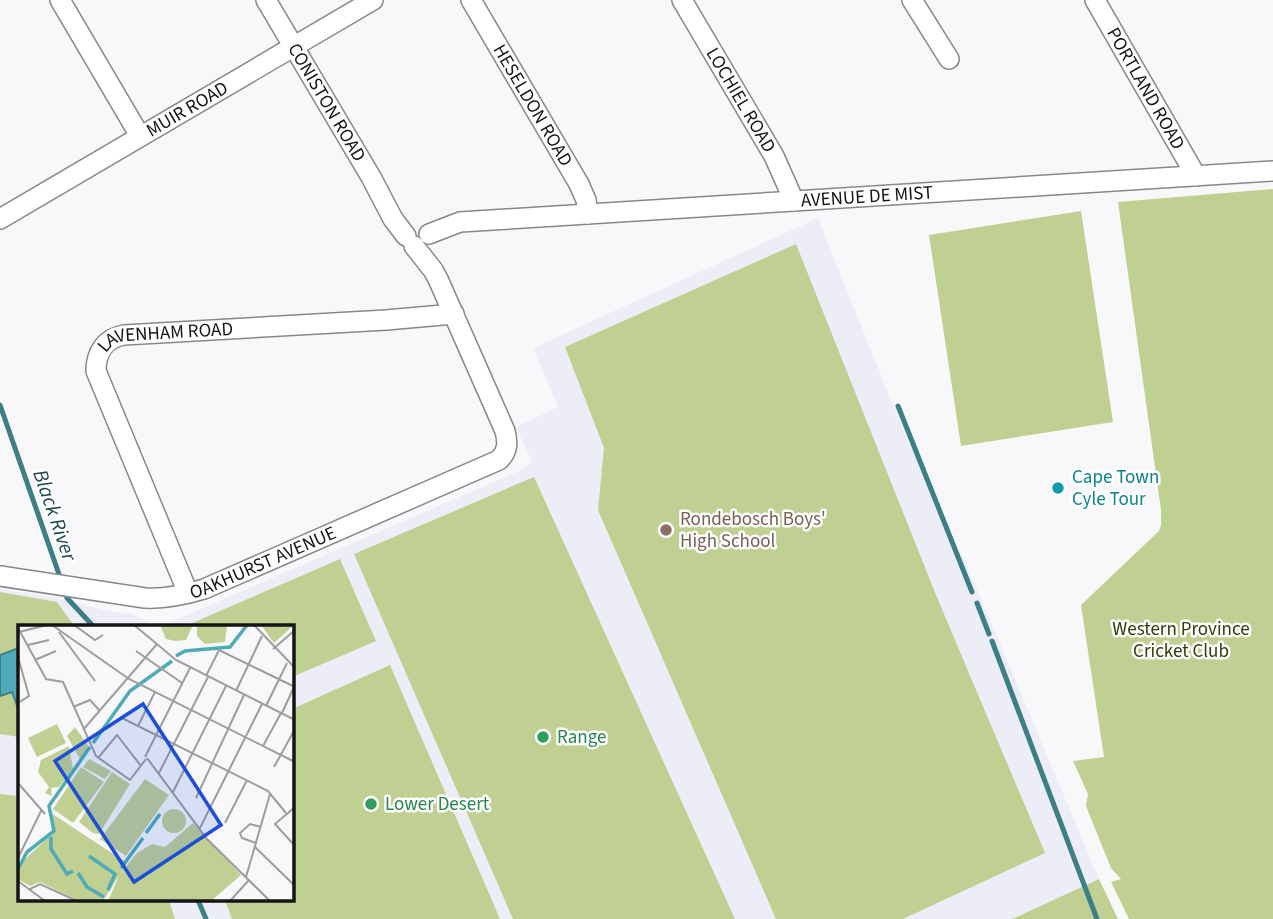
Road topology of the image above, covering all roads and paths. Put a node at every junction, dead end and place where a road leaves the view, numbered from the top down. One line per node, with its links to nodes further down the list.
1 (60, 0): 10 (street)
2 (266, 0): 8 (street, CONISTON ROAD)
3 (373, 0): 8 (street, MUIR ROAD)
4 (471, 0): 14 (street, HESELDON ROAD)
5 (682, 0): 13 (street, LOCHIEL ROAD)
6 (912, 0): 9 (street)
7 (1096, 0): 12 (street, PORTLAND ROAD)
8 (293, 46): 10 (street, MUIR ROAD); 16 (street, CONISTON ROAD)
9 (949, 60)
10 (141, 136): 15 (street, MUIR ROAD)
11 (1273, 171): 12 (street, AVENUE DE MIST)
12 (1196, 176): 13 (street, AVENUE DE MIST)
13 (794, 201): 14 (street, AVENUE DE MIST)
14 (588, 214): 16 (street, AVENUE DE MIST)
15 (0, 219)
16 (418, 234): 17 (street, CONISTON ROAD)
17 (454, 314): 18 (street, CONISTON ROAD); 20 (street, LAVENHAM ROAD)
18 (507, 448): 20 (street, OAKHURST AVENUE)
19 (0, 576): 20 (street, OAKHURST AVENUE)
20 (188, 593)

